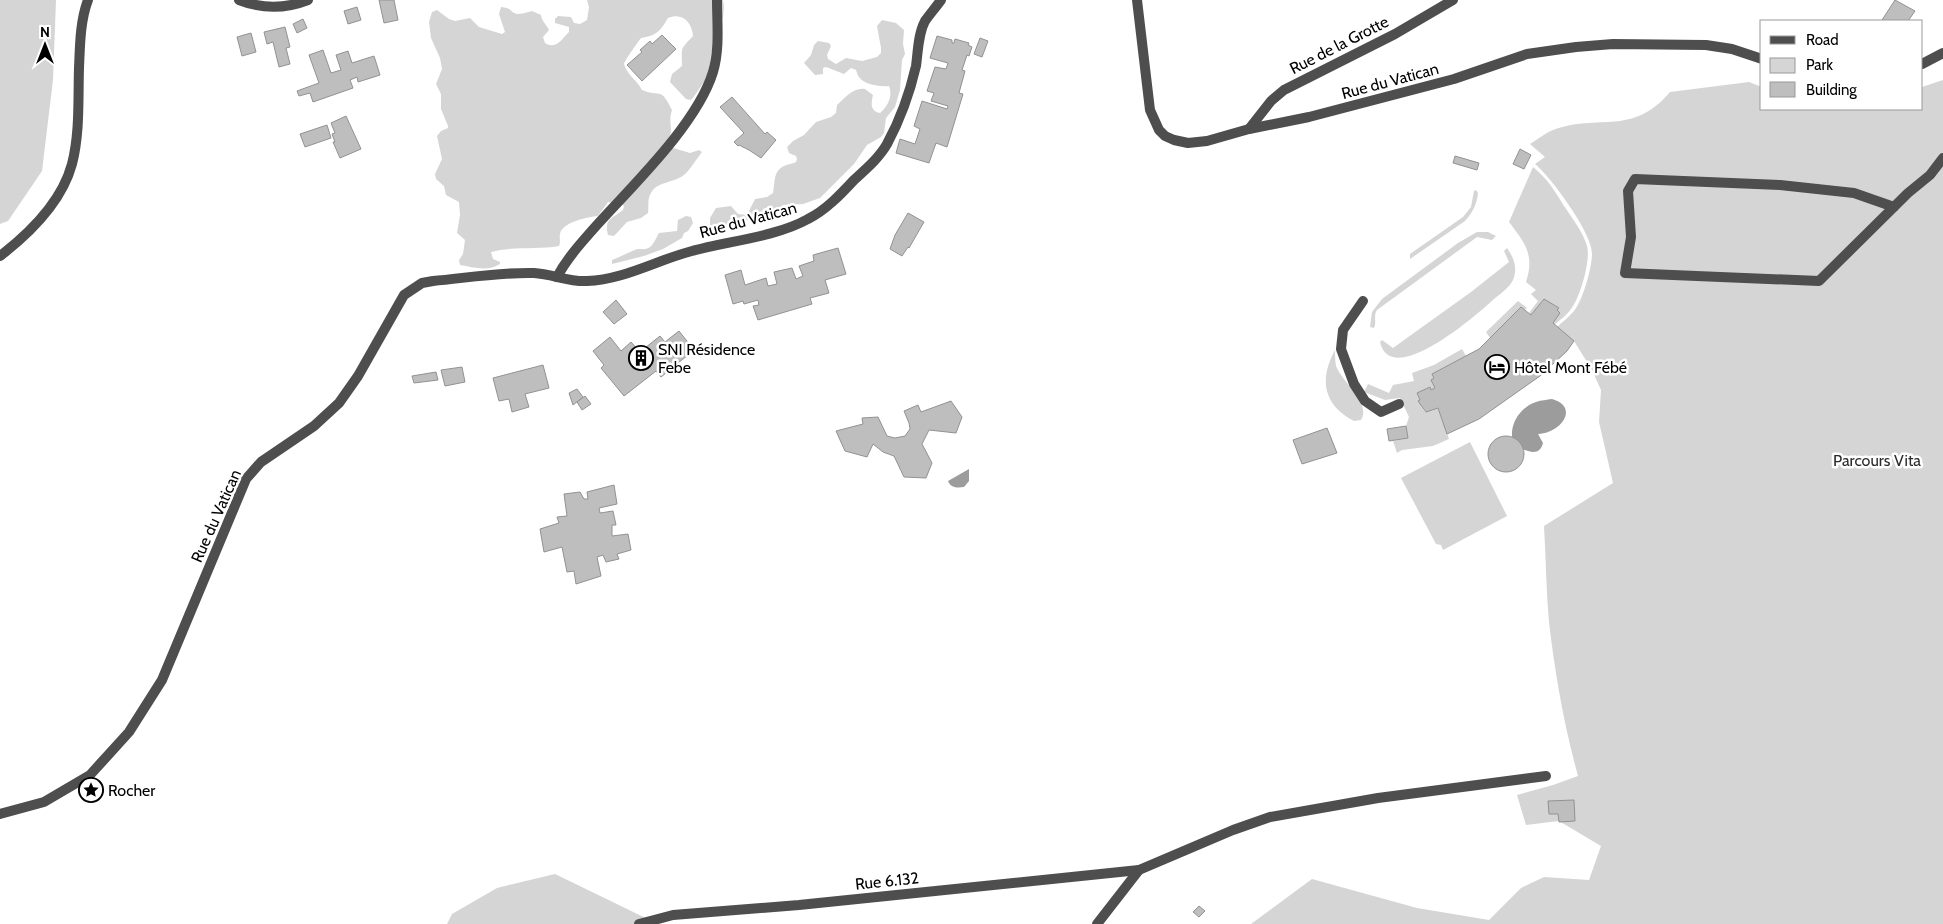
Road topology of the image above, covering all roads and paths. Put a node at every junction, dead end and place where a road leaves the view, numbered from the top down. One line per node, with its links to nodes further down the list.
1 (88, 0): 14 (street)
2 (239, 0): 3 (street)
3 (308, 0)
4 (717, 0): 15 (street)
5 (941, 0): 15 (street, Rue du Vatican)
6 (1137, 0): 11 (street, Rue du Vatican)
7 (1453, 0): 11 (street, Rue de la Grotte)
8 (1943, 53): 10 (street)
9 (1760, 59): 11 (street, Rue du Vatican)
10 (1923, 63)
11 (1249, 128)
12 (1943, 158): 13 (street)
13 (1894, 207): 13 (street)
14 (0, 256)
15 (557, 277): 19 (street, Rue du Vatican)
16 (1363, 302): 17 (street)
17 (1399, 404)
18 (1546, 776): 20 (street)
19 (0, 814)
20 (1139, 870): 21 (street, Rue 6.132); 22 (street)
21 (639, 924)
22 (1097, 924)

